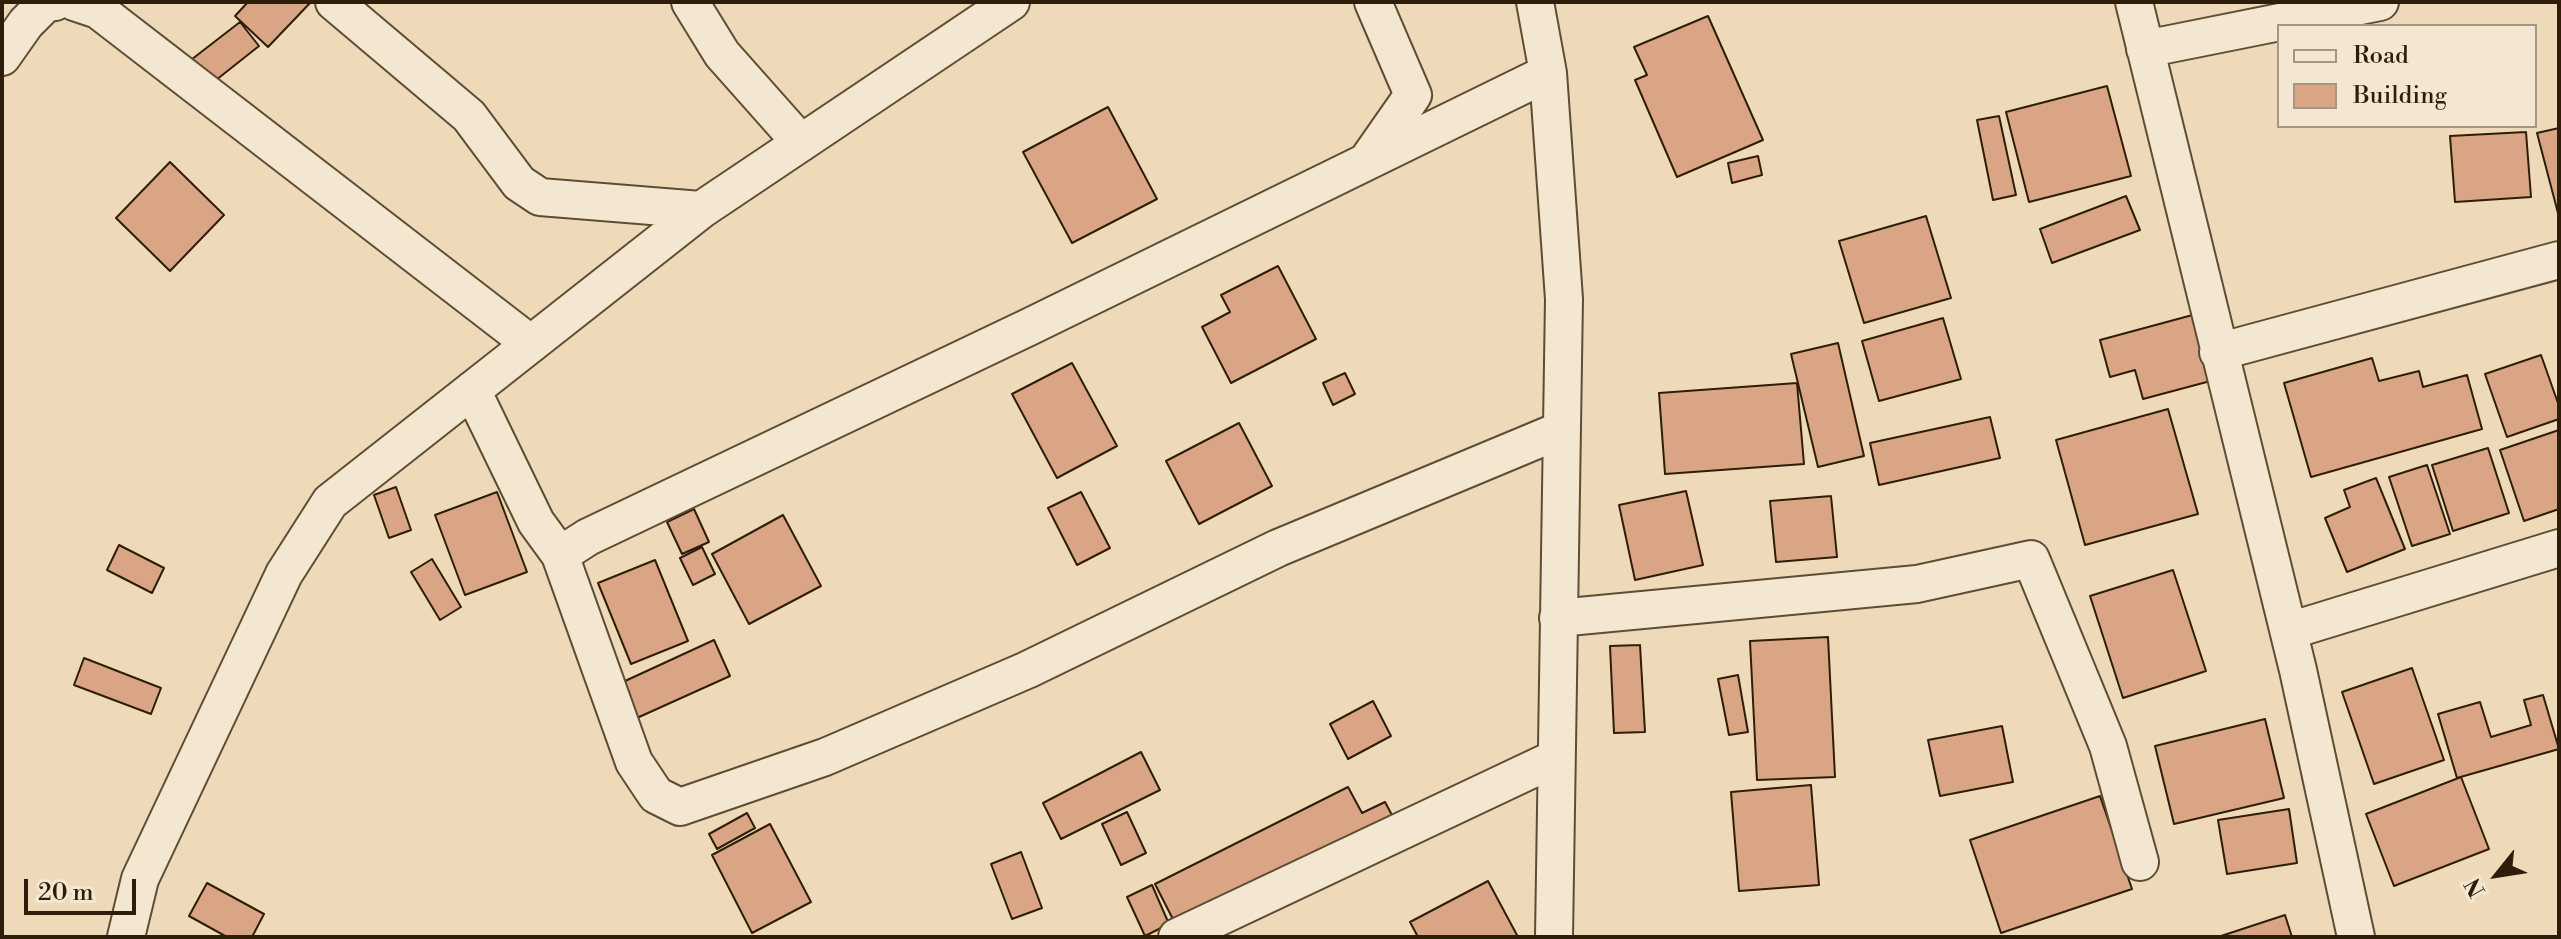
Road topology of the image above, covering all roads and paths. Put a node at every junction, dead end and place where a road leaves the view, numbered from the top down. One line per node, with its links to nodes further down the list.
1 (55, 2): 11 (street)
2 (74, 2): 17 (street)
3 (334, 2): 15 (street)
4 (690, 2): 13 (street)
5 (1011, 2): 13 (street)
6 (1373, 2): 14 (street)
7 (1535, 2): 12 (street)
8 (2134, 2): 10 (street)
9 (2380, 2): 10 (street)
10 (2145, 49): 18 (street)
11 (2, 57)
12 (1548, 73): 14 (street); 20 (street)
13 (801, 143): 15 (street)
14 (1366, 162): 22 (street)
15 (701, 210): 17 (street)
16 (2559, 260): 18 (street)
17 (531, 344): 19 (street)
18 (2218, 352): 24 (street)
19 (472, 390): 22 (street); 27 (street)
20 (1561, 430): 22 (street); 23 (street)
21 (2559, 548): 24 (street)
22 (560, 555)
23 (1558, 618): 25 (street); 26 (street)
24 (2289, 631): 30 (street)
25 (1556, 758): 28 (street); 29 (street)
26 (2140, 862)
27 (126, 937)
28 (1177, 937)
29 (1554, 937)
30 (2356, 937)

